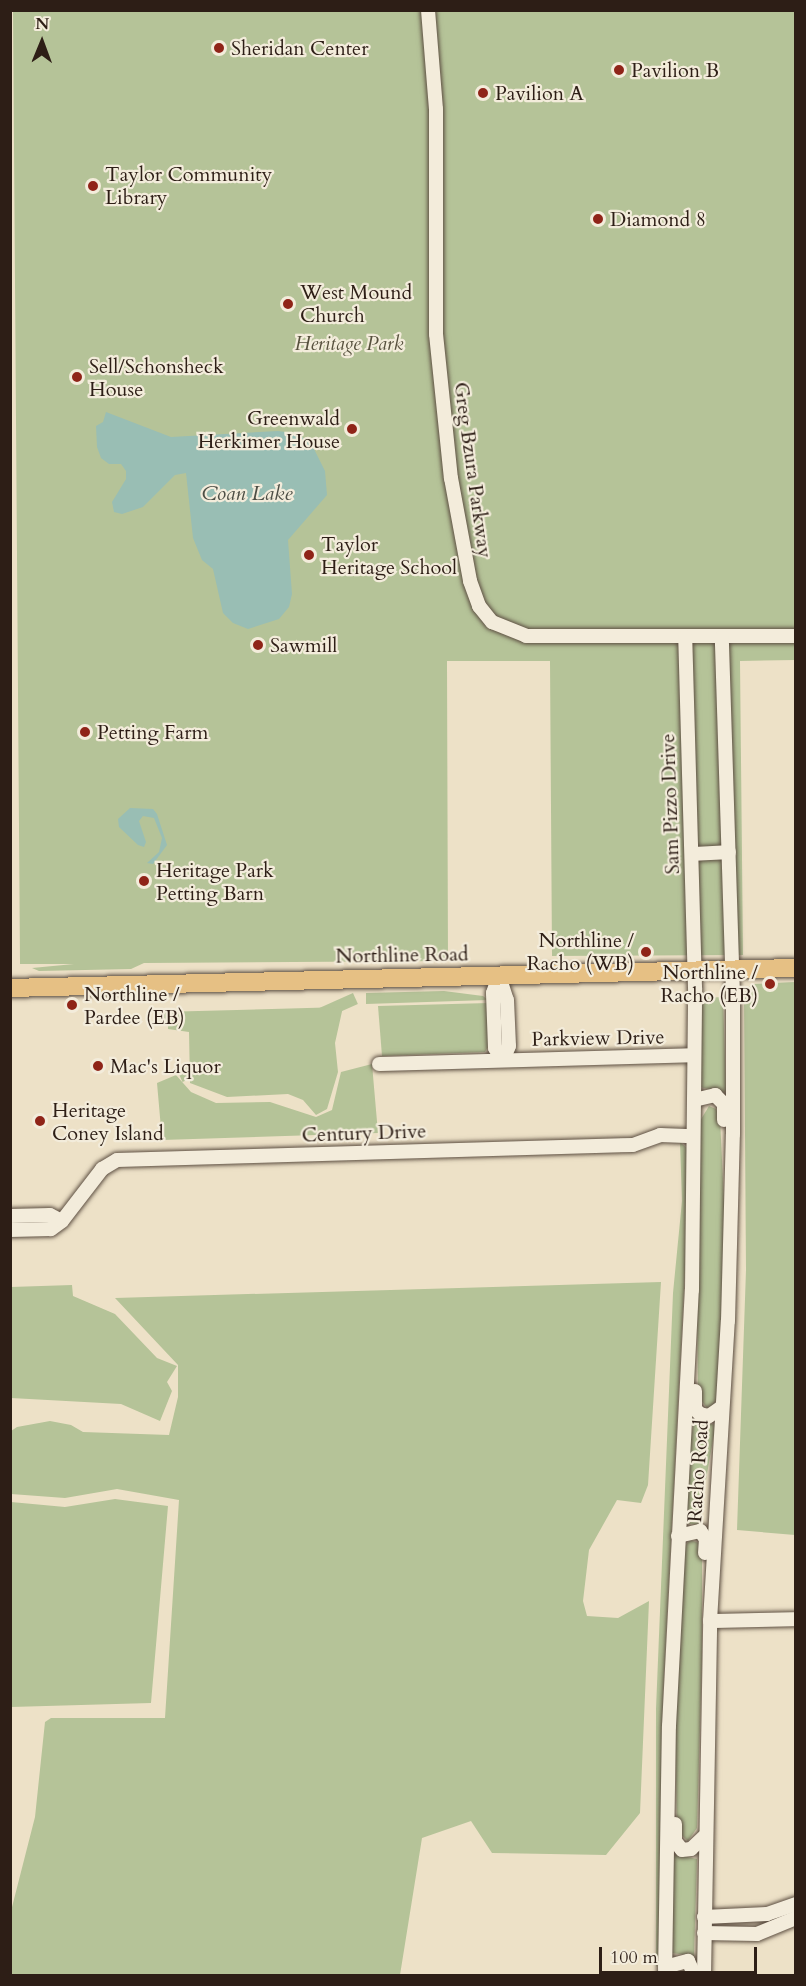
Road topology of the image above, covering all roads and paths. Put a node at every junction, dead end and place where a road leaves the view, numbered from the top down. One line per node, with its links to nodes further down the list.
1 (428, 10): 3 (street, Greg Bzura Parkway)
2 (795, 636): 4 (street, Greg Bzura Parkway)
3 (685, 637): 4 (street, Greg Bzura Parkway); 6 (street, Sam Pizzo Drive)
4 (722, 637): 5 (street)
5 (729, 852): 6 (street); 8 (street)
6 (692, 854): 9 (street, Sam Pizzo Drive)
7 (795, 968): 8 (main road, Northline Road)
8 (732, 969): 9 (main road, Northline Road); 19 (street, Racho Road)
9 (695, 970): 10 (main road, Northline Road); 12 (street, Racho Road)
10 (499, 976): 11 (main road, Northline Road); 13 (street)
11 (10, 988)
12 (694, 1055): 13 (street, Parkview Drive); 15 (street, Racho Road)
13 (503, 1060): 14 (street, Parkview Drive)
14 (379, 1064)
15 (693, 1100): 16 (street, Racho Road); 19 (street)
16 (693, 1136): 18 (street, Century Drive); 21 (street, Racho Road)
17 (10, 1216): 18 (street)
18 (62, 1221): 20 (street)
19 (730, 1224): 22 (street, Racho Road)
20 (10, 1230)
21 (692, 1305): 22 (street); 23 (street, Racho Road)
22 (722, 1407): 25 (street, Racho Road)
23 (678, 1536): 26 (street); 27 (street, Racho Road)
24 (795, 1619): 25 (street)
25 (710, 1621): 26 (street, Racho Road)
26 (709, 1651): 28 (street, Racho Road)
27 (669, 1726): 28 (street); 35 (street, Racho Road)
28 (704, 1837): 31 (street, Racho Road)
29 (795, 1904): 30 (street)
30 (767, 1914): 31 (street); 33 (street)
31 (704, 1917): 34 (street, Racho Road)
32 (795, 1918): 33 (street)
33 (772, 1931): 34 (street)
34 (704, 1933): 37 (street, Racho Road)
35 (665, 1971): 36 (street)
36 (695, 1976)
37 (704, 1976)

